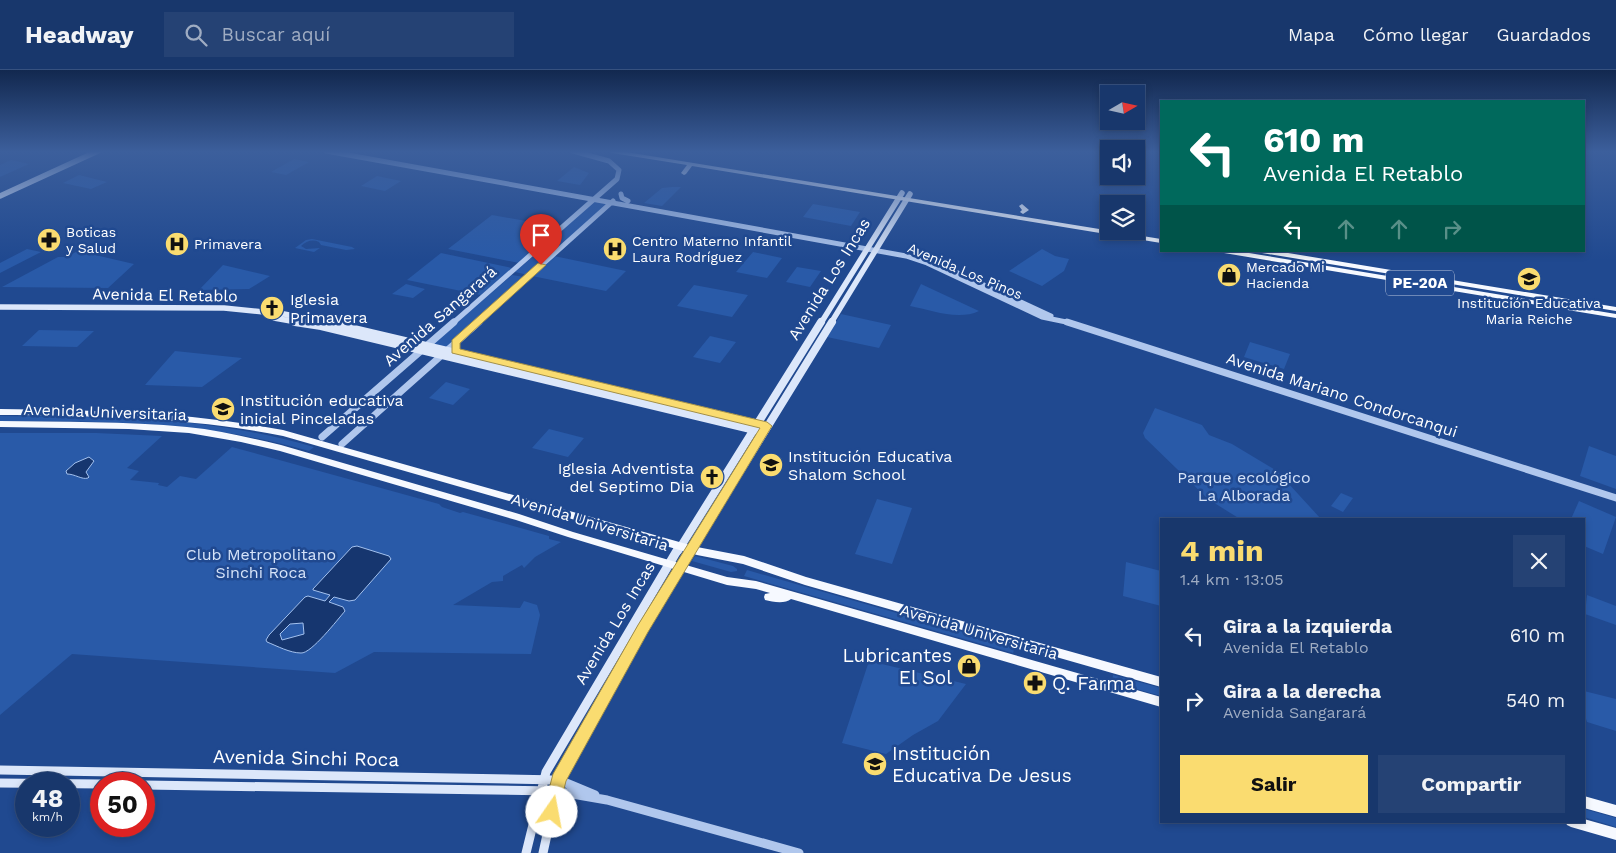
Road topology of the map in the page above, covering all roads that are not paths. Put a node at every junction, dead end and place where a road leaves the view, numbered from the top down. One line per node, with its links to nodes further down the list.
1 (14, 188): 6 (main road)
2 (543, 188): 8 (street, Avenida Los Pinos)
3 (822, 188): 9 (main road)
4 (852, 188): 9 (main road)
5 (607, 189): 8 (street); 10 (street, Avenida Sangarará)
6 (0, 194)
7 (621, 194): 12 (street)
8 (584, 195): 10 (street, Avenida Los Pinos); 14 (street)
9 (905, 196): 13 (main road); 21 (main road, Avenida Los Incas); 22 (main road, Avenida Los Incas)
10 (597, 197): 11 (street, Avenida Los Pinos); 14 (street, Avenida Sangarará)
11 (614, 200): 12 (street, Avenida Los Pinos); 15 (street, Avenida Sangarará)
12 (626, 203): 15 (street); 21 (street, Avenida Los Pinos)
13 (956, 204): 16 (main road); 16 (main road)
14 (588, 205): 34 (street, Avenida Sangarará)
15 (605, 208): 33 (street, Avenida Sangarará)
16 (1091, 226): 17 (main road); 20 (main road)
17 (1100, 226)
18 (1145, 232): 19 (main road)
19 (1160, 235)
20 (1160, 241)
21 (866, 246): 22 (street, Avenida Los Pinos); 31 (main road, Avenida Los Incas)
22 (877, 248): 29 (street, Avenida Los Pinos); 32 (main road, Avenida Los Incas)
23 (1232, 252): 25 (main road, PE-20A)
24 (1267, 252): 25 (main road, PE-20A)
25 (1324, 264): 27 (main road, PE-20A); 30 (main road, PE-20A)
26 (0, 307): 34 (main road, Avenida El Retablo)
27 (1616, 309)
28 (0, 311): 34 (main road, Avenida El Retablo)
29 (1044, 315): 46 (street, Avenida Mariano Condorcanqui)
30 (1616, 316)
31 (821, 323): 32 (main road); 39 (main road, Avenida Los Incas)
32 (829, 325): 39 (main road, Avenida Los Incas)
33 (455, 342): 35 (street, Avenida Sangarará); 36 (main road)
34 (425, 348): 35 (main road, Avenida El Retablo); 40 (street, Avenida Sangarará)
35 (444, 352): 36 (main road, Avenida El Retablo); 39 (main road, Avenida El Retablo); 41 (street, Avenida Sangarará)
36 (458, 353): 39 (main road, Avenida El Retablo)
37 (2, 412): 47 (main road, Avenida Universitaria)
38 (0, 424): 42 (main road, Avenida Universitaria)
39 (761, 428): 44 (main road, Avenida Los Incas); 45 (main road, Avenida Los Incas)
40 (322, 437)
41 (342, 444)
42 (339, 465): 43 (main road); 51 (main road, Avenida Universitaria)
43 (363, 479)
44 (715, 492): 45 (main road); 49 (main road, Avenida Los Incas)
45 (725, 494): 49 (main road, Avenida Los Incas)
46 (1616, 498)
47 (599, 523): 48 (main road); 49 (main road, Avenida Universitaria)
48 (630, 524)
49 (686, 548): 51 (main road, Avenida Los Incas); 52 (main road, Avenida Los Incas); 53 (main road, Avenida Universitaria)
50 (764, 562): 53 (main road)
51 (670, 563): 52 (main road, Avenida Universitaria); 56 (main road, Avenida Los Incas)
52 (681, 566): 55 (main road, Avenida Universitaria); 57 (main road, Avenida Los Incas)
53 (804, 581): 58 (main road, Avenida Universitaria)
54 (769, 597): 55 (main road)
55 (802, 598): 59 (main road, Avenida Universitaria)
56 (631, 625): 57 (main road); 61 (main road, Avenida Los Incas)
57 (643, 628): 62 (main road, Avenida Los Incas)
58 (1160, 682)
59 (1160, 702)
60 (0, 770): 61 (main road, Avenida Sinchi Roca)
61 (543, 779): 62 (main road, Avenida Sinchi Roca); 66 (main road, Avenida Los Incas)
62 (559, 780): 67 (main road, Avenida Los Incas); 68 (street, Avenida Sinchi Roca)
63 (0, 783): 64 (main road)
64 (90, 784)
65 (155, 785): 66 (main road, Avenida Sinchi Roca)
66 (540, 791): 67 (main road, Avenida Sinchi Roca); 73 (main road, Avenida Los Incas)
67 (556, 792): 68 (street, Avenida Sinchi Roca); 74 (main road, Avenida Los Incas)
68 (607, 800): 75 (street, Avenida Sinchi Roca)
69 (1585, 802): 70 (main road)
70 (1616, 811)
71 (1578, 823): 72 (main road)
72 (1616, 834)
73 (526, 853)
74 (543, 853)
75 (799, 853)

